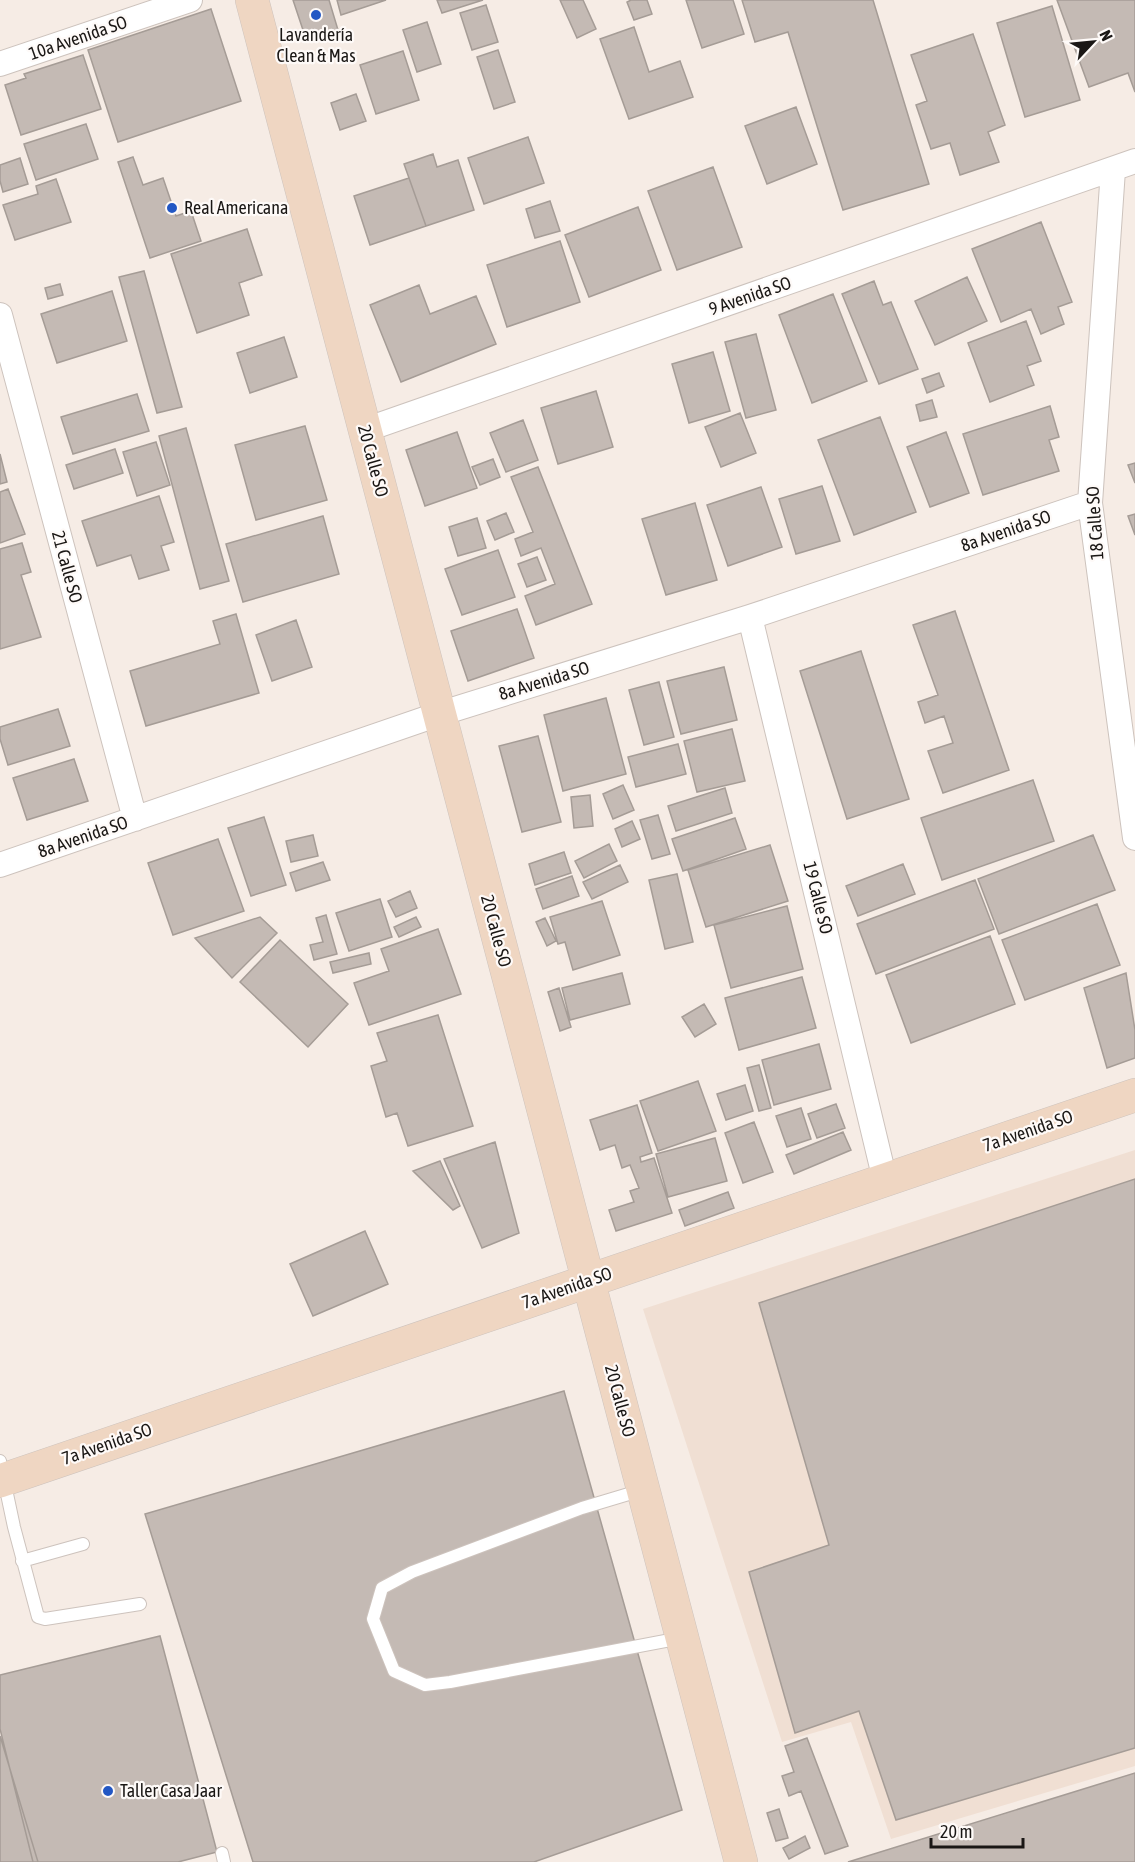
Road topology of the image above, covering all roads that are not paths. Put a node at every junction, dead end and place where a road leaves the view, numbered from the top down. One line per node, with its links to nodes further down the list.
1 (190, 0): 3 (street, 10a Avenida SO)
2 (252, 0): 6 (street, 20 Calle SO)
3 (0, 64)
4 (1124, 166): 6 (street, 9 Avenida SO); 7 (street, 18 Calle SO)
5 (0, 315): 10 (street, 21 Calle SO)
6 (365, 430): 9 (street, 20 Calle SO)
7 (1090, 503): 8 (street, 8a Avenida SO); 11 (street, 18 Calle SO)
8 (750, 617): 9 (street, 8a Avenida SO); 14 (street, 19 Calle SO)
9 (439, 714): 10 (street, 8a Avenida SO); 15 (street, 20 Calle SO)
10 (135, 819): 12 (street, 8a Avenida SO)
11 (1135, 838)
12 (0, 865)
13 (1135, 1095): 14 (street, 7a Avenida SO)
14 (885, 1180): 15 (street, 7a Avenida SO)
15 (588, 1281): 16 (street, 7a Avenida SO); 17 (street, 20 Calle SO)
16 (2, 1474): 19 (lane)
17 (643, 1490): 21 (street, 20 Calle SO); 21 (lane)
18 (83, 1544): 19 (lane)
19 (22, 1560): 20 (lane)
20 (140, 1604)
21 (682, 1638): 22 (street, 20 Calle SO)
22 (741, 1862)

